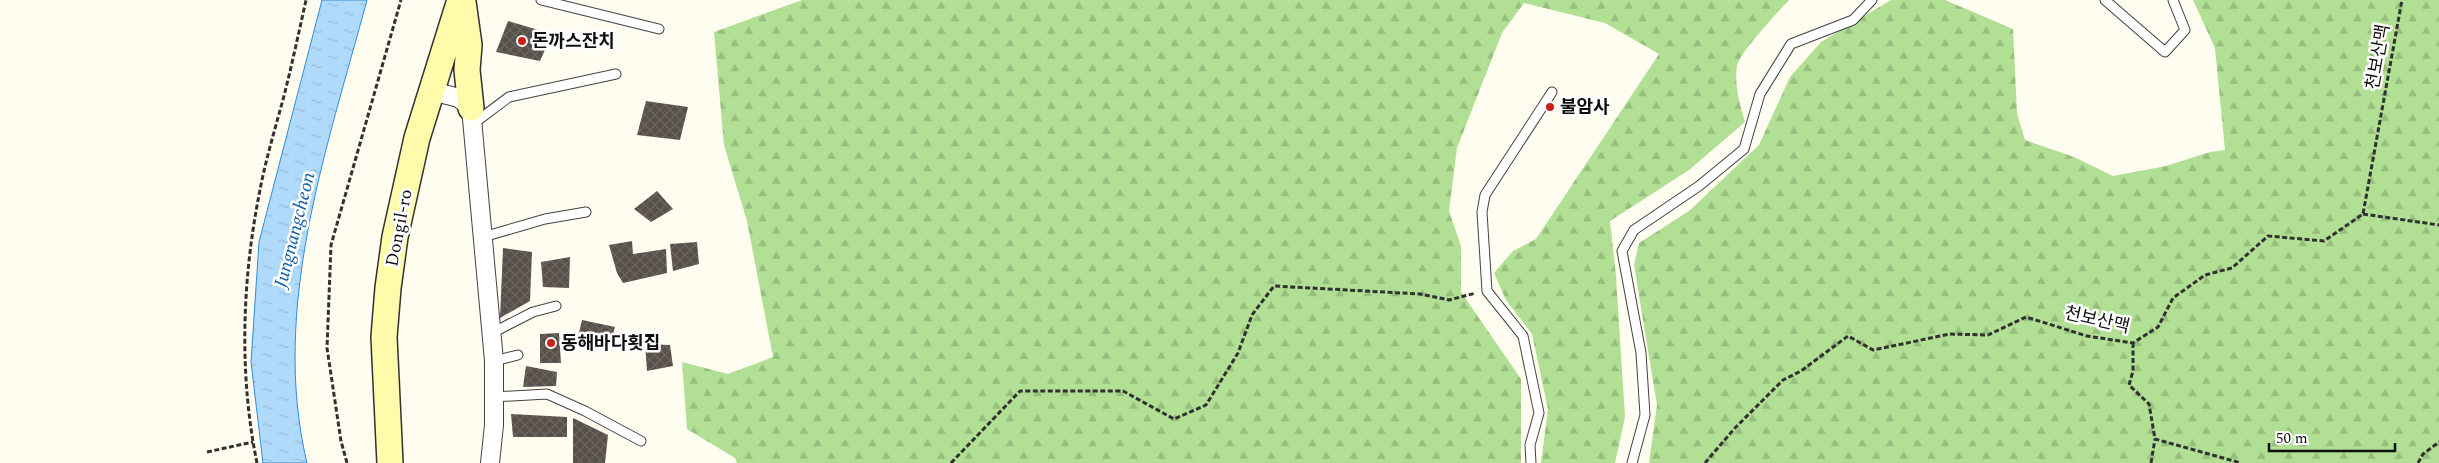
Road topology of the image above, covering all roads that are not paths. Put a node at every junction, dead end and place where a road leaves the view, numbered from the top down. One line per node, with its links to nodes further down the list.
1 (461, 0): 8 (street, Dongil-ro); 10 (street)
2 (541, 0): 6 (lane)
3 (1872, 0): 22 (lane)
4 (2105, 0): 5 (lane)
5 (2173, 0)
6 (660, 29)
7 (616, 74): 10 (lane)
8 (432, 91): 10 (street); 19 (street, Dongil-ro)
9 (1552, 92): 21 (lane)
10 (472, 116): 12 (street)
11 (586, 212): 12 (lane)
12 (483, 237): 14 (street)
13 (556, 306): 14 (lane)
14 (492, 333): 16 (street)
15 (518, 355): 16 (lane)
16 (494, 361): 17 (street)
17 (494, 397): 18 (lane); 20 (street)
18 (641, 441)
19 (390, 463)
20 (490, 463)
21 (1531, 463)
22 (1632, 463)

